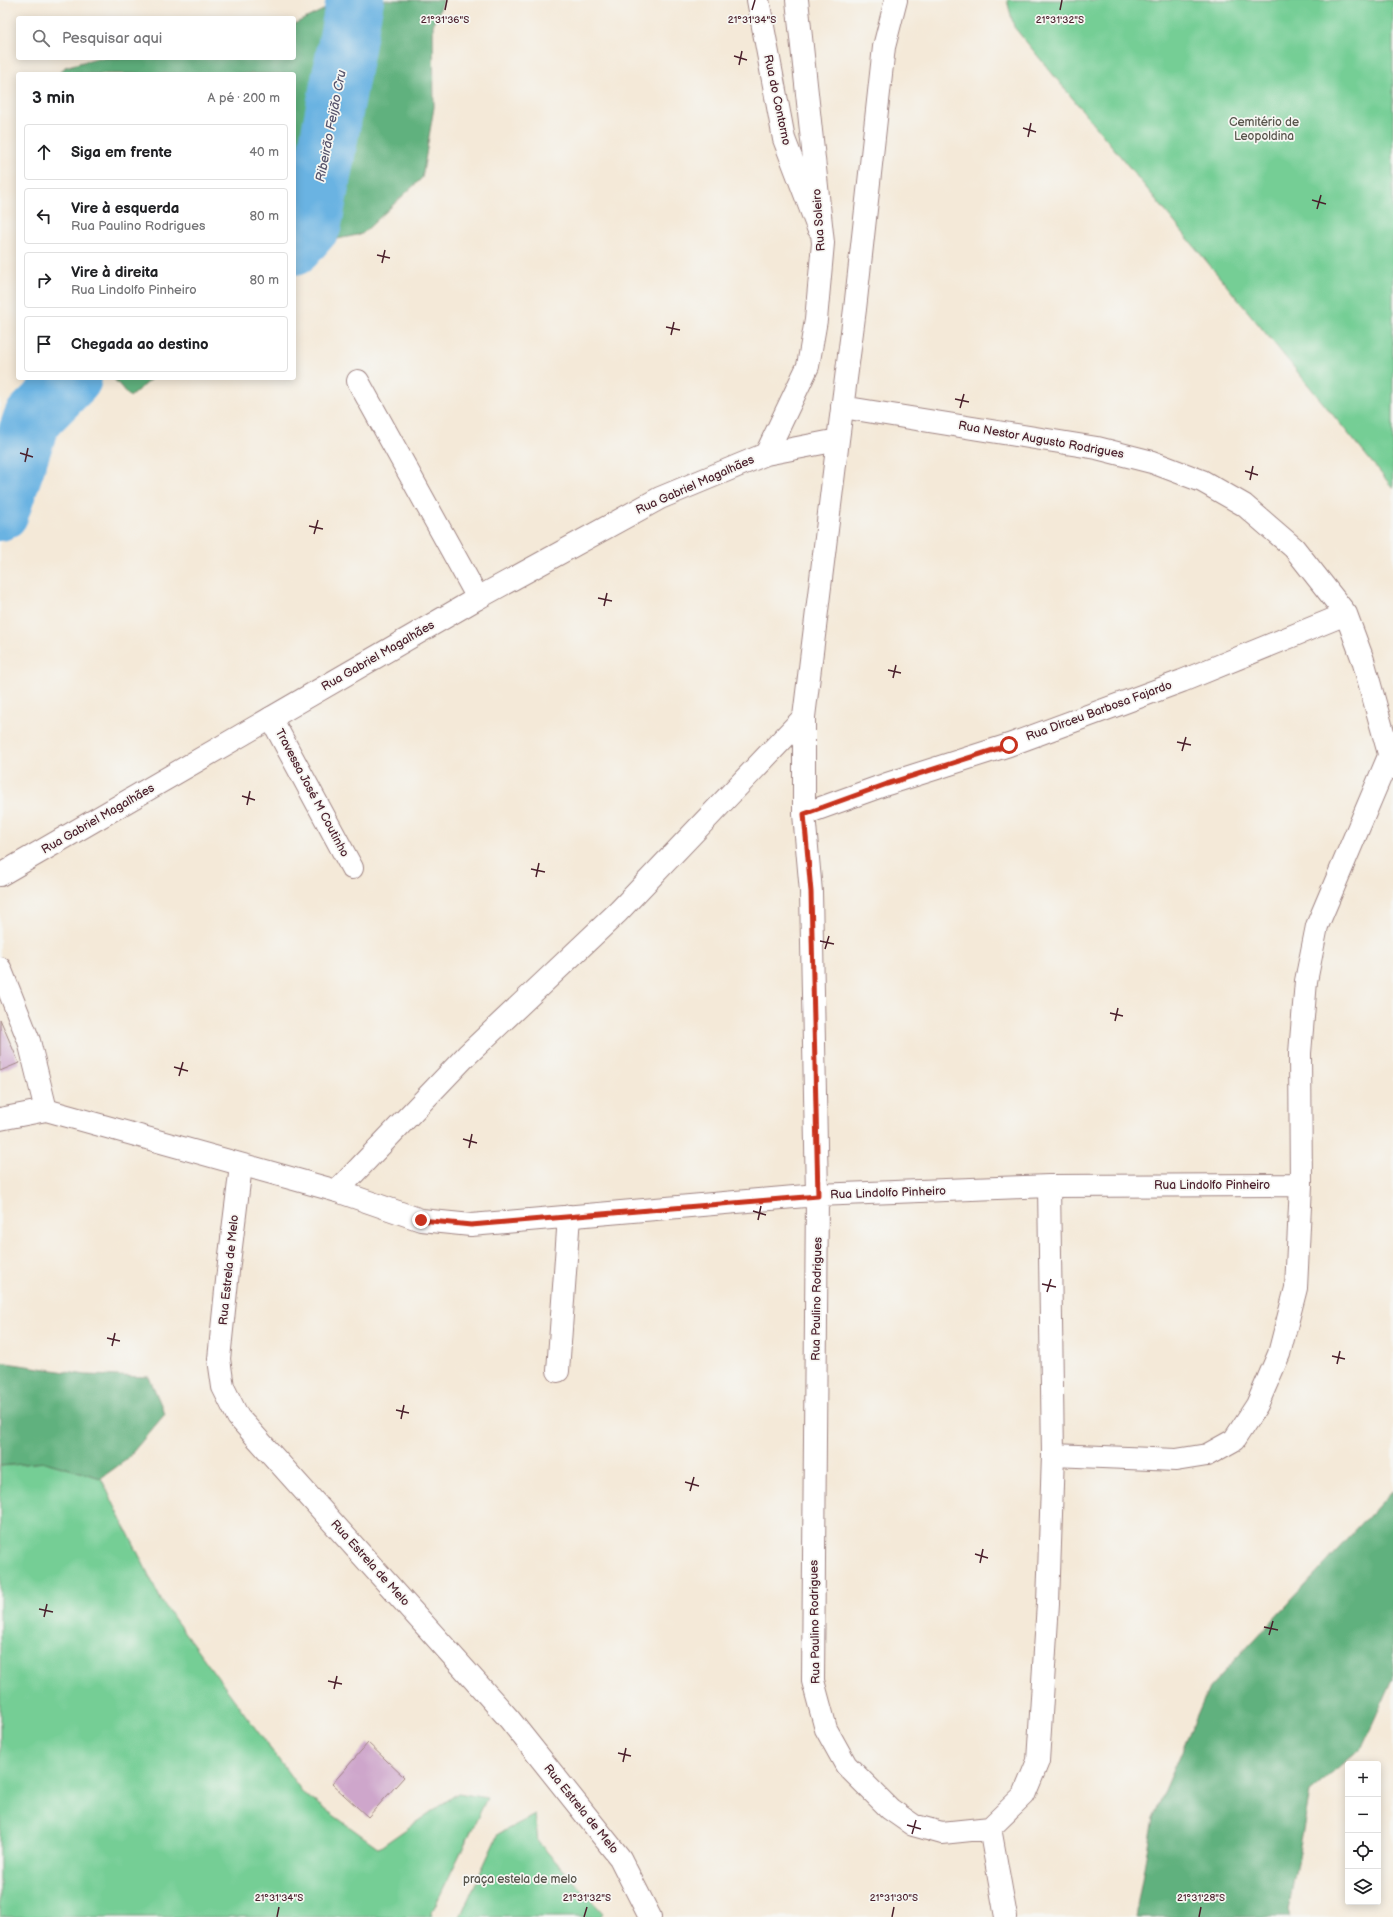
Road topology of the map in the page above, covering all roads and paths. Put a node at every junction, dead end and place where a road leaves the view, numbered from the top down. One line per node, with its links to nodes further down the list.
1 (758, 0): 4 (street, Rua do Contorno)
2 (797, 0): 4 (street, Rua Soleiro)
3 (896, 0): 6 (street, Rua Paulino Rodrigues)
4 (823, 243): 8 (street, Rua Soleiro)
5 (358, 381): 9 (street)
6 (842, 407): 7 (street, Rua Paulino Rodrigues); 10 (street, Rua Nestor Augusto Rodrigues)
7 (838, 440): 8 (street, Rua Gabriel Magalhães); 12 (street, Rua Paulino Rodrigues)
8 (766, 454): 9 (street, Rua Gabriel Magalhães)
9 (478, 598): 11 (street, Rua Gabriel Magalhães)
10 (1346, 614): 13 (street, Rua Nestor Augusto Rodrigues); 14 (street, Rua Dirceu Barbosa Fajardo)
11 (271, 718): 15 (street, Travessa José M Coutinho); 16 (street, Rua Gabriel Magalhães)
12 (804, 718): 14 (street, Rua Paulino Rodrigues); 23 (street)
13 (1391, 762): 21 (street)
14 (804, 814): 24 (street, Rua Paulino Rodrigues)
15 (352, 868)
16 (0, 875)
17 (0, 968): 18 (street)
18 (46, 1110): 19 (street); 20 (street, Rua Lindolfo Pinheiro)
19 (0, 1119)
20 (241, 1166): 23 (street, Rua Lindolfo Pinheiro); 29 (street, Rua Estrela de Melo)
21 (1301, 1184): 22 (street, Rua Lindolfo Pinheiro); 27 (street)
22 (1049, 1186): 24 (street, Rua Lindolfo Pinheiro); 27 (street)
23 (337, 1191): 25 (street, Rua Lindolfo Pinheiro)
24 (818, 1196): 25 (street, Rua Lindolfo Pinheiro); 28 (street, Rua Paulino Rodrigues)
25 (569, 1216): 26 (street)
26 (558, 1371)
27 (1053, 1454): 28 (street)
28 (990, 1828): 30 (street)
29 (650, 1917)
30 (1006, 1917)

